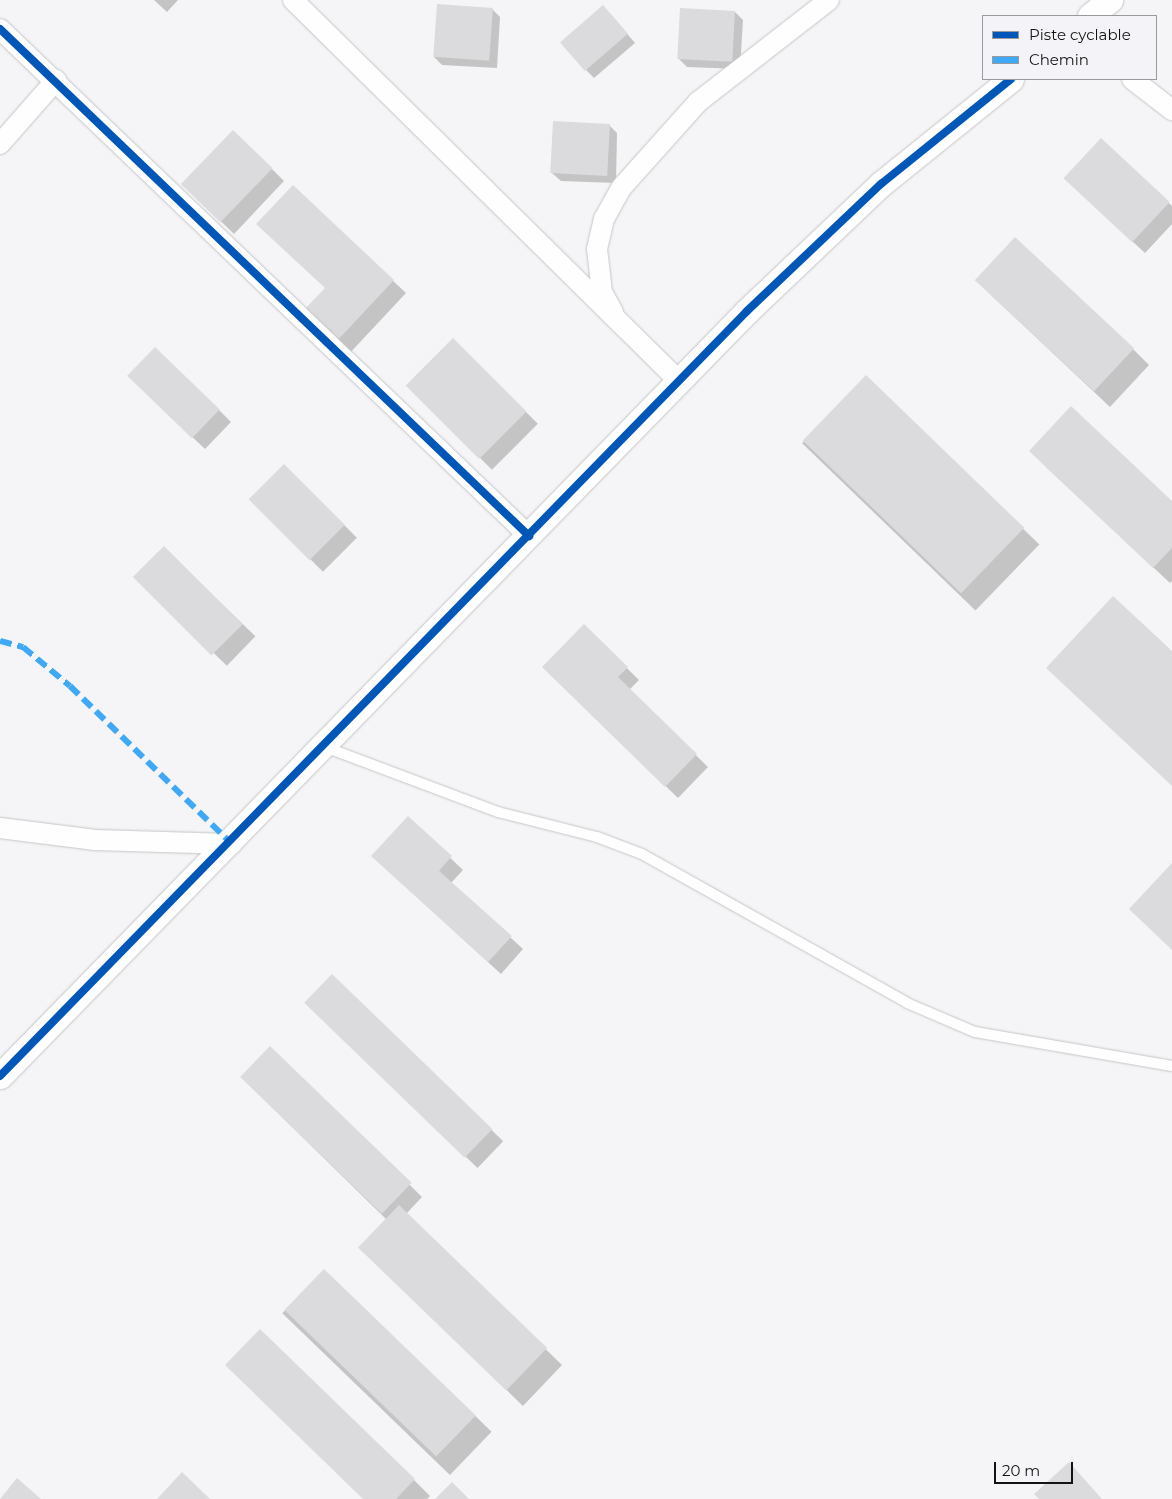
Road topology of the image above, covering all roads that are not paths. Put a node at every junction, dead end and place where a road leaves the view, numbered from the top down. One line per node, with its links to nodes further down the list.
1 (293, 0): 11 (street)
2 (830, 0): 11 (street)
3 (1110, 0): 4 (street)
4 (1091, 15)
5 (0, 28): 6 (street)
6 (56, 80): 10 (street); 13 (street)
7 (1009, 80): 12 (street)
8 (1133, 80): 9 (street)
9 (1172, 110)
10 (0, 144)
11 (620, 327): 12 (street)
12 (680, 382): 13 (street)
13 (529, 536): 14 (street)
14 (325, 747): 16 (street); 17 (lane)
15 (0, 828): 16 (street)
16 (232, 844): 18 (street)
17 (1172, 1066)
18 (0, 1076)

